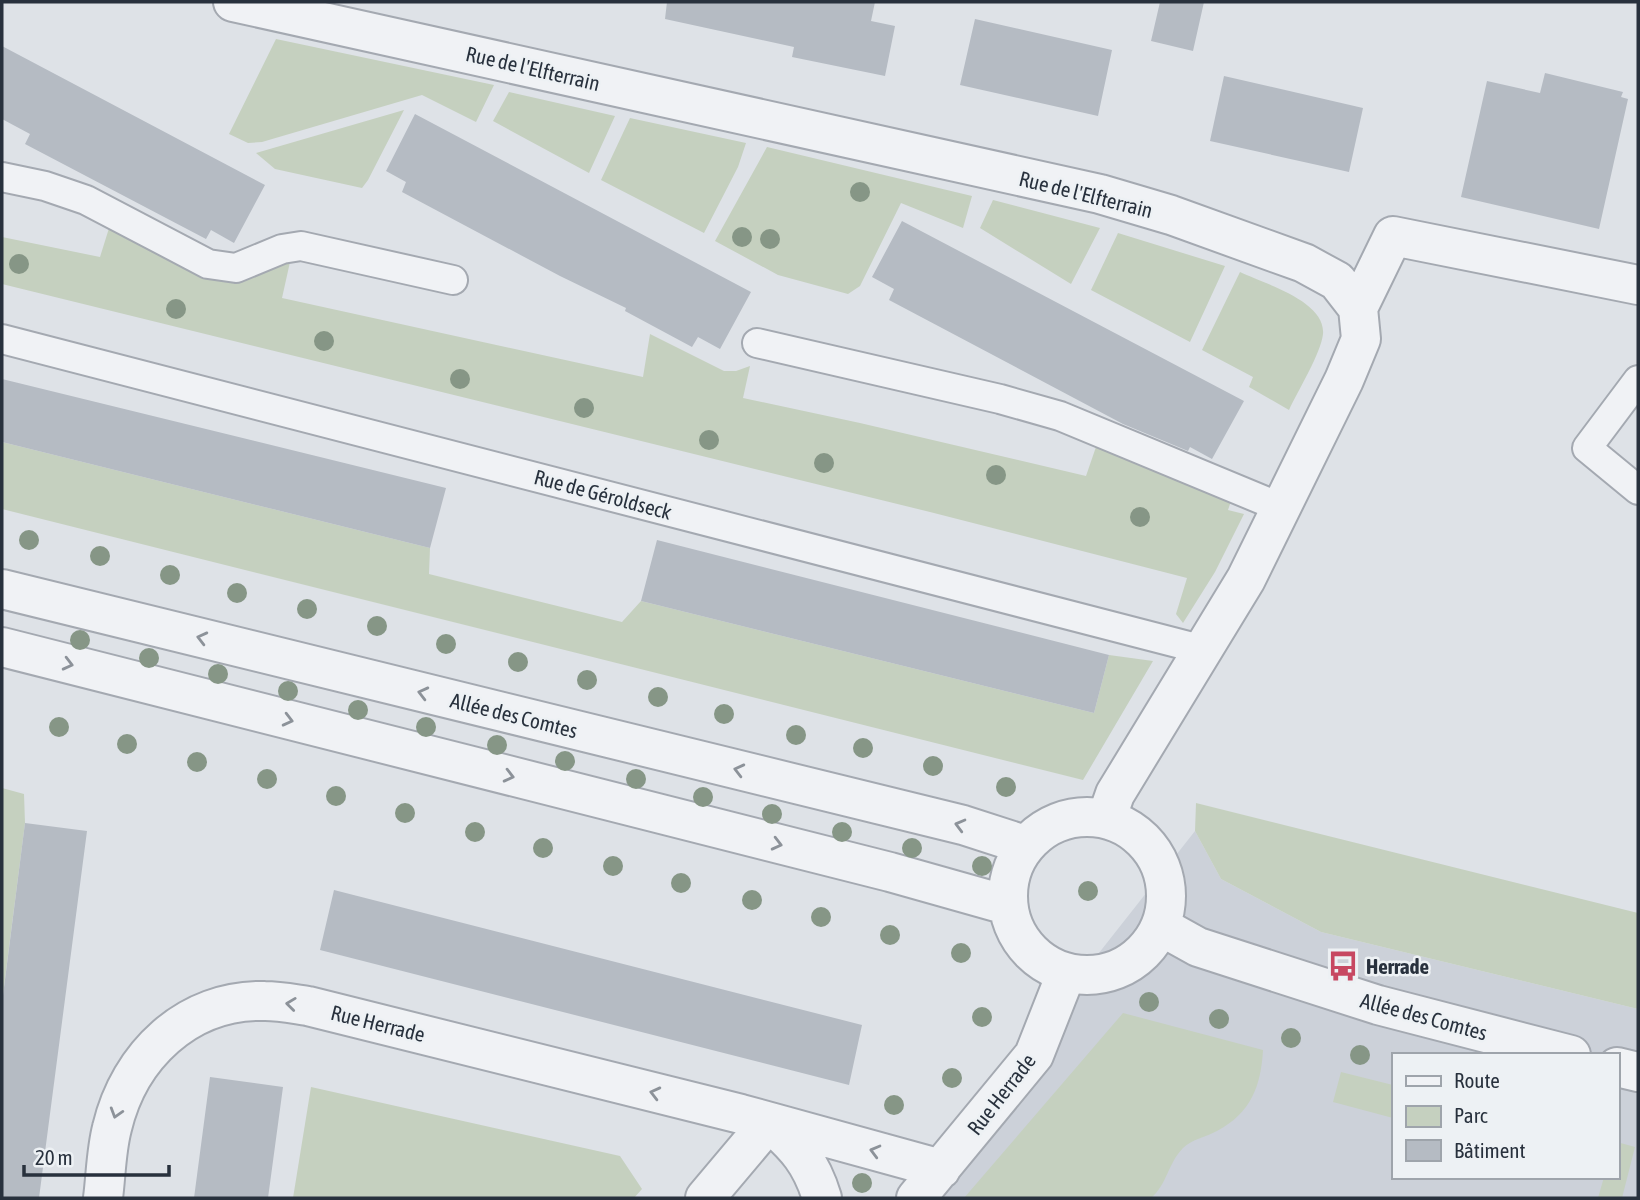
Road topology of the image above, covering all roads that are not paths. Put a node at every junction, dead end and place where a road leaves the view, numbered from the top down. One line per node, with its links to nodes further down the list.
1 (233, 2): 5 (street, Rue de l'Elfterrain)
2 (2, 177): 3 (lane)
3 (453, 280)
4 (1638, 285): 5 (street)
5 (1358, 308): 10 (street)
6 (2, 339): 13 (lane, Rue de Géroldseck)
7 (757, 343): 10 (lane)
8 (1638, 380): 9 (lane)
9 (1638, 490)
10 (1282, 508): 13 (street)
11 (2, 589): 15 (street, Allée des Comtes, one-way to 11)
12 (2, 647): 16 (street, one-way to 16)
13 (1203, 650): 14 (street)
14 (1107, 817): 15 (street); 17 (street)
15 (1026, 845): 16 (street)
16 (1007, 905): 18 (street)
17 (1162, 928): 18 (street); 19 (street, Allée des Comtes)
18 (1066, 974): 23 (street, Rue Herrade)
19 (1563, 1053)
20 (1619, 1067): 21 (street)
21 (1638, 1072)
22 (769, 1122): 23 (street, Rue Herrade, one-way to 22); 24 (street, Rue Herrade, one-way to 24); 25 (street); 26 (street, Rue Herrade)
23 (940, 1169): 27 (street, Rue Herrade)
24 (103, 1198)
25 (705, 1198)
26 (822, 1198)
27 (916, 1198)

